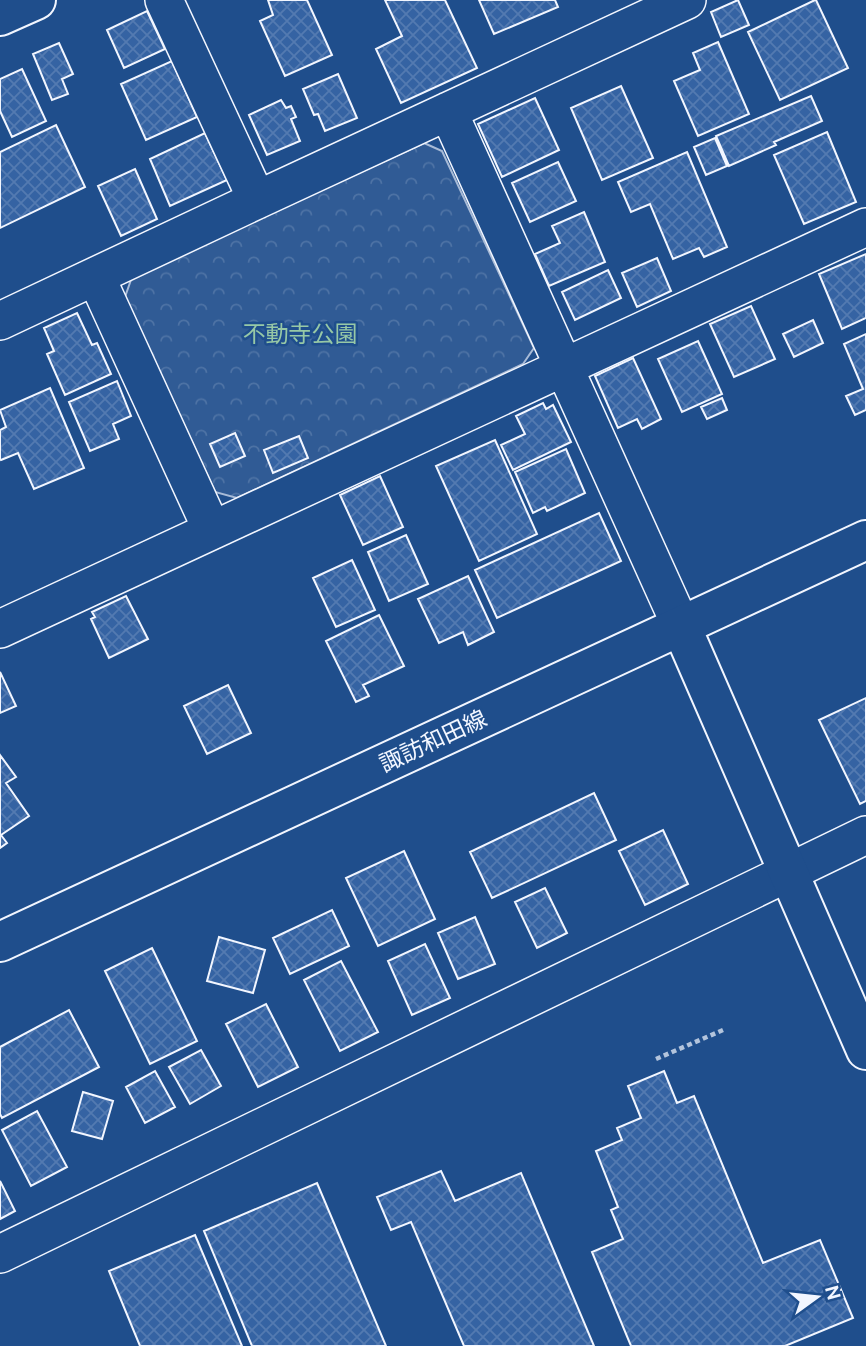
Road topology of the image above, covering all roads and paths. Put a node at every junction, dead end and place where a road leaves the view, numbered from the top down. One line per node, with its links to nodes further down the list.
1 (36, 0): 4 (street)
2 (164, 0): 6 (street)
3 (687, 0): 5 (street)
4 (0, 16)
5 (448, 111): 6 (street); 10 (street)
6 (257, 200): 8 (street)
7 (866, 227): 10 (street)
8 (96, 277): 9 (street); 11 (street)
9 (0, 321)
10 (564, 367): 11 (street); 13 (street)
11 (212, 530): 14 (street)
12 (866, 540): 13 (street, 諏訪和田線)
13 (681, 626): 16 (street); 17 (street, 諏訪和田線)
14 (0, 629)
15 (866, 835): 16 (street)
16 (790, 873): 19 (street); 21 (street)
17 (0, 942)
18 (723, 1030): 20 (path)
19 (863, 1036)
20 (656, 1059)
21 (0, 1254)

